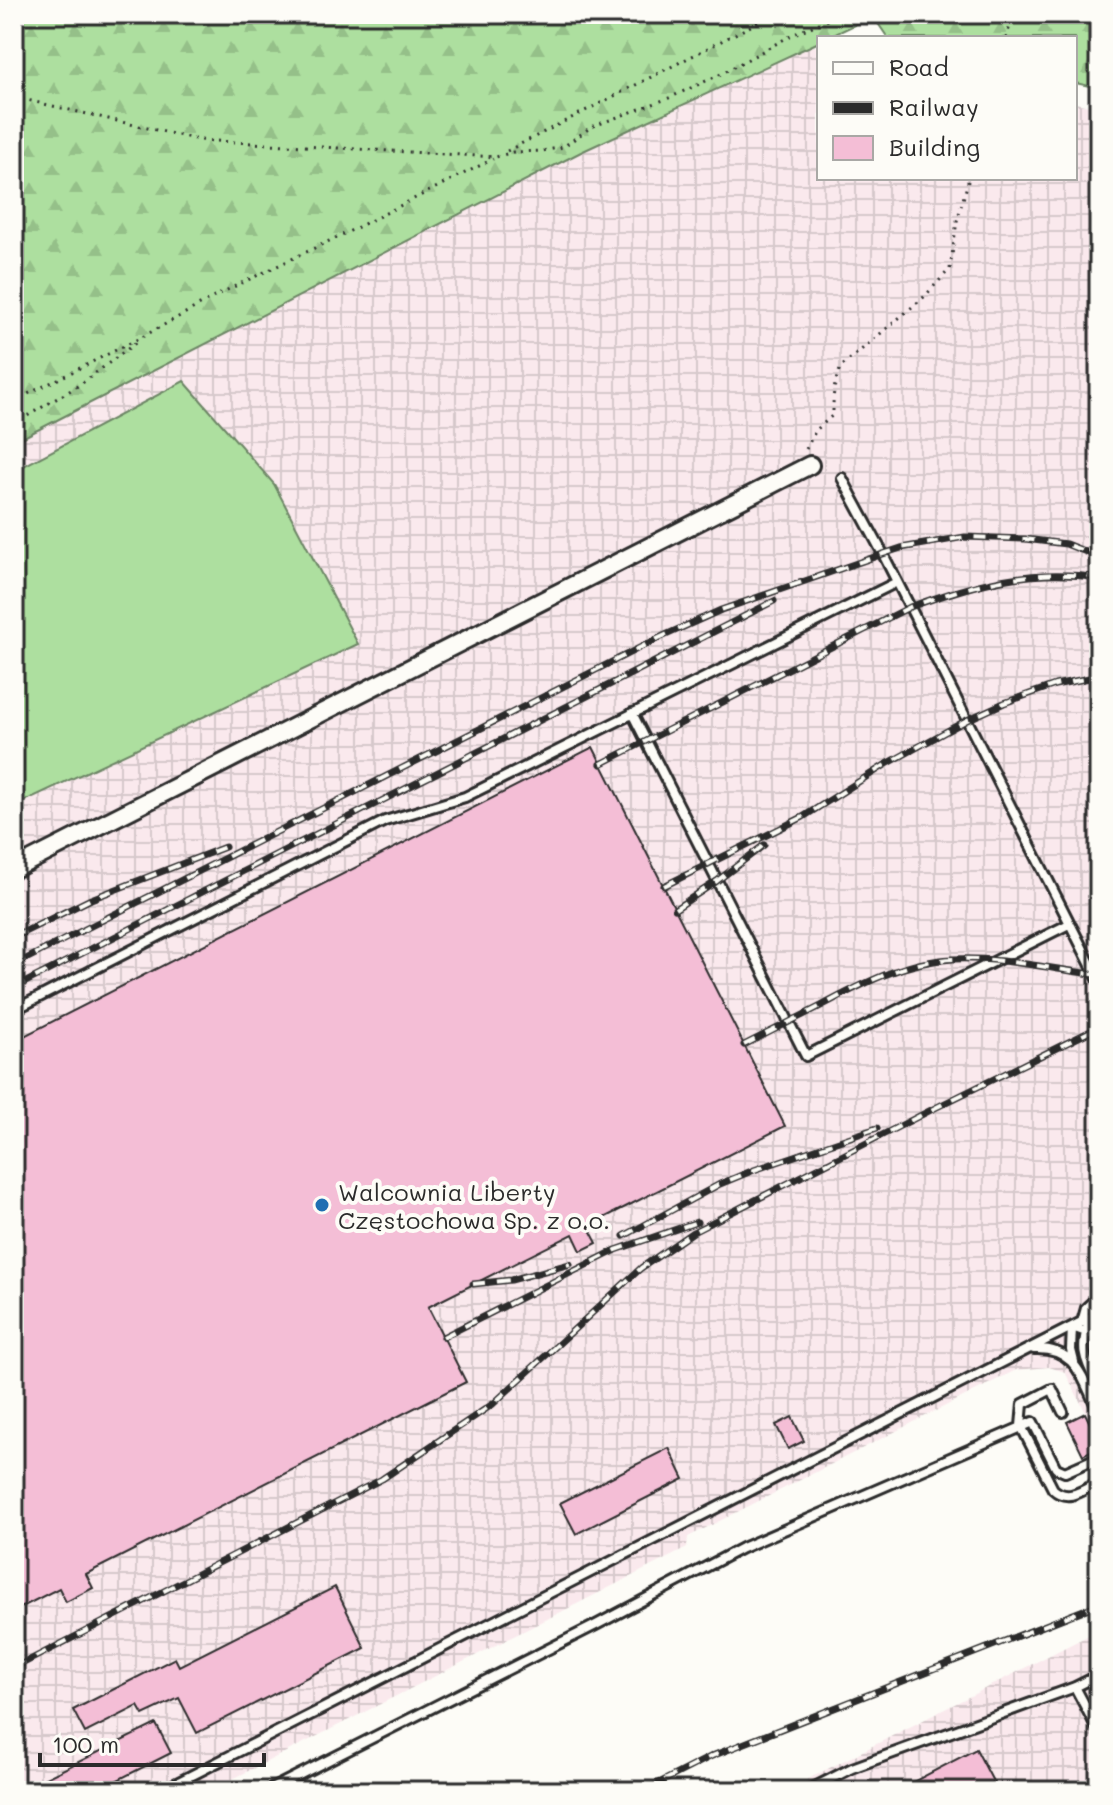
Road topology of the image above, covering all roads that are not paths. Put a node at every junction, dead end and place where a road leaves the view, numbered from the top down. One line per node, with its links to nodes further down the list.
1 (810, 465): 5 (street)
2 (842, 478): 3 (lane)
3 (897, 582): 4 (lane); 6 (lane)
4 (632, 713): 6 (lane); 8 (lane)
5 (14, 869)
6 (1069, 924): 7 (lane)
7 (1099, 981)
8 (14, 1010)
9 (1099, 1296): 11 (lane)
10 (1099, 1313): 11 (lane)
11 (1086, 1320): 12 (lane); 13 (lane)
12 (1072, 1327): 13 (lane); 14 (lane); 16 (lane)
13 (1085, 1332): 15 (lane); 18 (lane)
14 (1057, 1335): 16 (lane); 17 (lane)
15 (1099, 1339)
16 (1070, 1342): 18 (lane); 19 (lane)
17 (1030, 1349): 19 (lane); 29 (lane)
18 (1085, 1359): 20 (lane)
19 (1074, 1362): 22 (lane)
20 (1099, 1387)
21 (1063, 1412): 23 (lane)
22 (1099, 1412)
23 (1021, 1426): 24 (lane); 25 (lane); 30 (lane)
24 (1099, 1457)
25 (1099, 1482)
26 (1099, 1675): 27 (lane)
27 (1075, 1687): 28 (lane); 31 (lane)
28 (1099, 1732)
29 (161, 1791)
30 (267, 1791)
31 (807, 1791)

